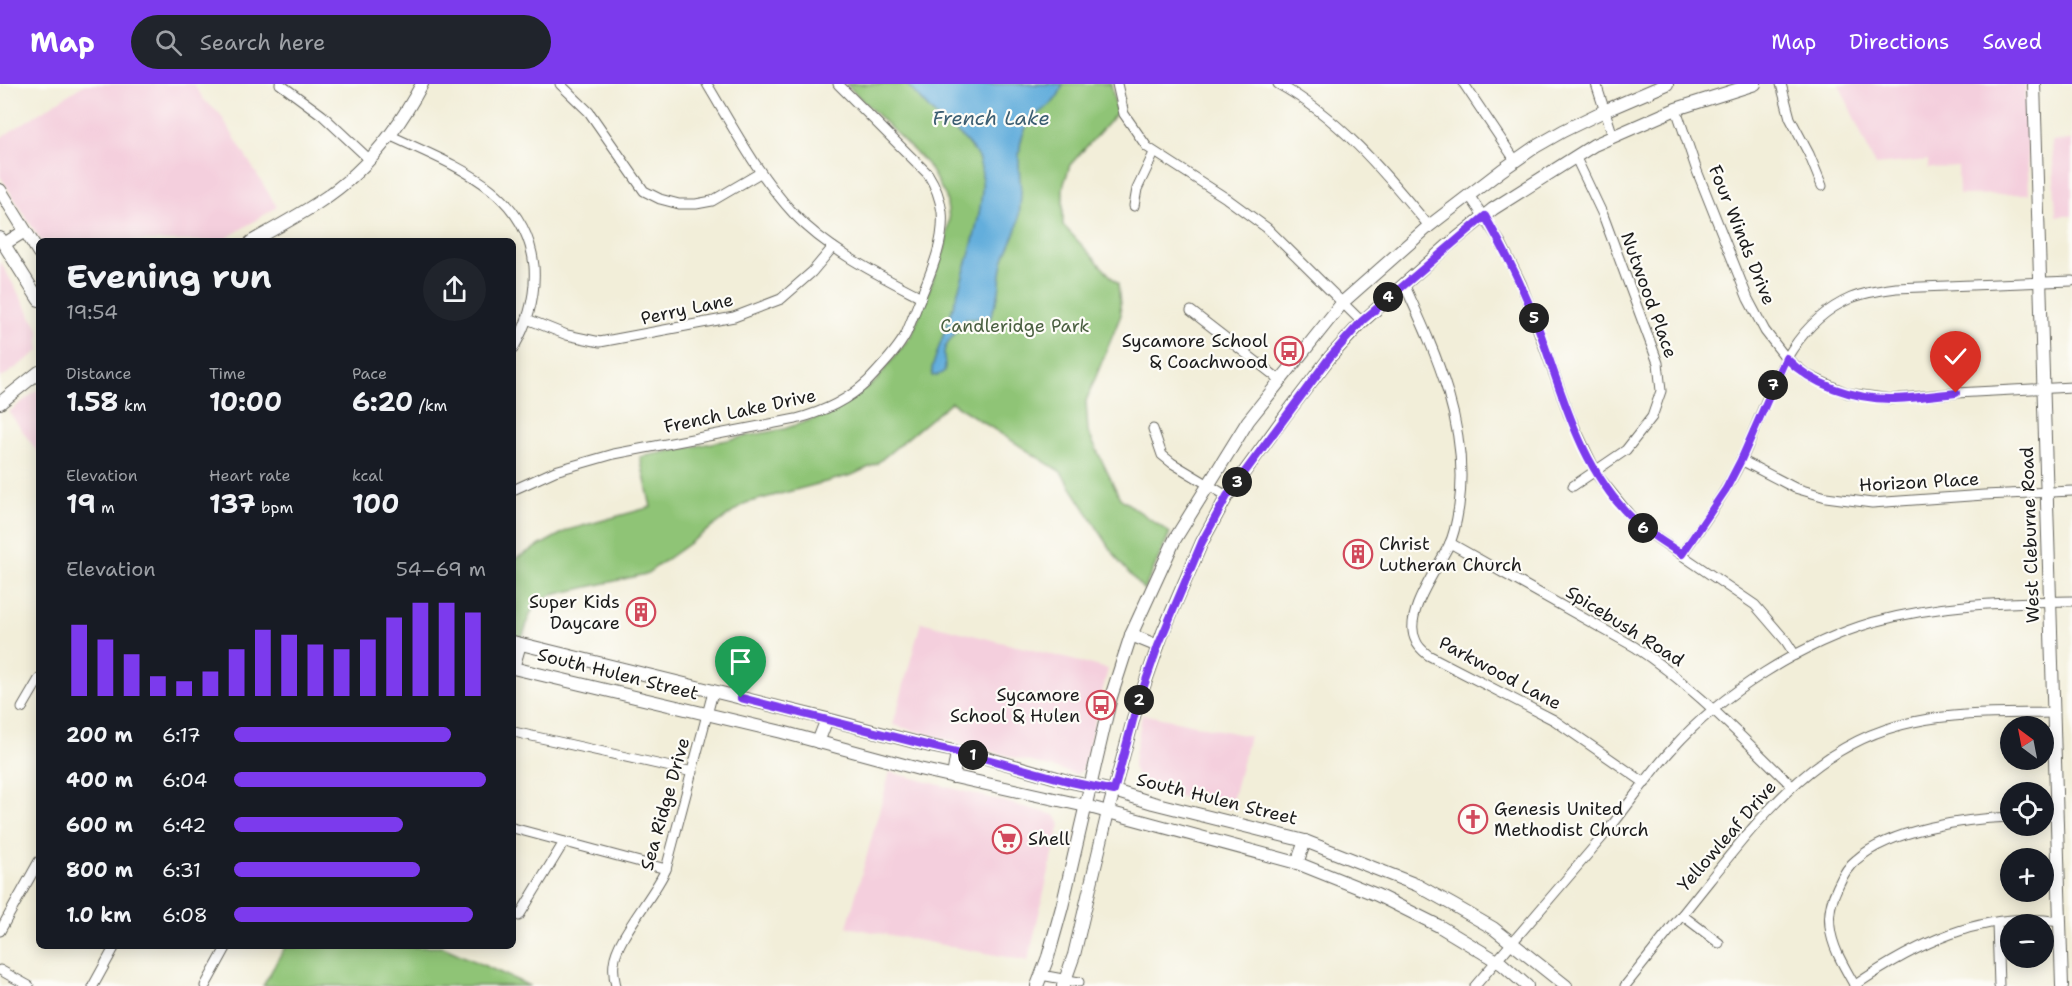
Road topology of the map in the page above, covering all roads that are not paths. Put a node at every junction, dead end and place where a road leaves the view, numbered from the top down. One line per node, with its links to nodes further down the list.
1 (280, 84): 20 (street)
2 (422, 84): 16 (main road)
3 (560, 84): 22 (street)
4 (707, 84): 22 (street)
5 (838, 84): 38 (street, French Lake Drive)
6 (1117, 84): 18 (street)
7 (1278, 84): 28 (street)
8 (1464, 84): 21 (street)
9 (1596, 84): 15 (street)
10 (1667, 84): 15 (main road)
11 (1755, 84): 14 (main road)
12 (1781, 84): 23 (street)
13 (2034, 84): 35 (main road, West Cleburne Road)
14 (1676, 110): 17 (main road); 44 (street, Four Winds Drive)
15 (1604, 111): 17 (street); 21 (main road)
16 (389, 135): 20 (main road); 41 (street)
17 (1613, 136): 19 (main road)
18 (1154, 153): 26 (street); 39 (street)
19 (1575, 156): 27 (main road); 52 (street, Nutwood Place)
20 (370, 160): 30 (main road)
21 (1515, 160): 25 (main road)
22 (760, 173): 32 (street)
23 (1822, 186)
24 (0, 190): 29 (main road)
25 (1469, 195): 27 (street); 28 (main road)
26 (1134, 206)
27 (1485, 216): 36 (main road); 52 (street)
28 (1429, 226): 39 (main road)
29 (26, 231): 31 (main road); 33 (main road)
30 (258, 238)
31 (2, 241): 37 (main road)
32 (833, 247): 38 (street); 41 (street, Perry Lane)
33 (36, 248)
34 (2072, 281): 35 (street)
35 (2040, 282): 44 (street); 48 (main road, West Cleburne Road)
36 (1404, 284): 42 (main road); 59 (street, Parkwood Lane)
37 (36, 295)
38 (921, 297): 55 (street, French Lake Drive)
39 (1343, 302): 42 (street); 46 (main road)
40 (1191, 311): 46 (street)
41 (527, 319): 43 (street)
42 (1362, 321): 58 (main road)
43 (516, 343)
44 (1786, 358): 48 (street, Four Winds Drive); 51 (street)
45 (36, 374): 49 (main road)
46 (1280, 380): 53 (main road)
47 (2072, 387): 48 (street, Four Winds Drive)
48 (2044, 388): 57 (main road, West Cleburne Road)
49 (0, 403)
50 (1153, 429): 53 (street)
51 (1741, 460): 57 (street, Horizon Place); 60 (street)
52 (1596, 471): 54 (street, Nutwood Place); 60 (street)
53 (1207, 485): 58 (street); 63 (main road)
54 (1573, 486)
55 (516, 489)
56 (2072, 491): 57 (street, Horizon Place)
57 (2047, 492): 61 (main road, West Cleburne Road)
58 (1227, 496): 65 (main road)
59 (1450, 543): 71 (street, Spicebush Road); 80 (street, Parkwood Lane)
60 (1682, 554): 66 (street)
61 (2049, 601): 62 (street); 66 (street); 72 (main road, West Cleburne Road)
62 (2072, 601)
63 (1131, 635): 65 (main road); 81 (main road)
64 (516, 643): 69 (main road, South Hulen Street)
65 (1158, 646): 83 (main road)
66 (1795, 655): 71 (street)
67 (516, 669): 73 (main road, South Hulen Street)
68 (36, 684): 70 (street)
69 (713, 692): 73 (street, Sea Ridge Drive); 74 (main road, South Hulen Street)
70 (22, 708)
71 (1714, 710): 80 (street); 82 (street, Spicebush Road)
72 (2053, 713): 82 (street, Yellowleaf Drive); 86 (main road, West Cleburne Road)
73 (707, 715): 76 (main road, South Hulen Street); 78 (street, Sea Ridge Drive)
74 (828, 719): 76 (main road); 77 (main road, South Hulen Street)
75 (516, 732): 78 (street)
76 (818, 742): 79 (main road, South Hulen Street)
77 (957, 752): 79 (main road); 81 (main road, South Hulen Street)
78 (693, 772): 93 (street, Sea Ridge Drive)
79 (953, 777): 84 (main road, South Hulen Street)
80 (1645, 783): 99 (street)
81 (1092, 786): 83 (main road, South Hulen Street); 84 (main road)
82 (1792, 786): 94 (street, Yellowleaf Drive)
83 (1114, 791): 85 (main road); 89 (main road, South Hulen Street)
84 (1086, 806): 85 (main road, South Hulen Street); 105 (main road)
85 (1108, 812): 91 (main road, South Hulen Street); 107 (main road)
86 (2056, 815): 97 (main road, West Cleburne Road)
87 (2000, 817): 116 (street)
88 (516, 829): 90 (street)
89 (1305, 841): 91 (main road); 99 (main road, South Hulen Street)
90 (564, 842): 93 (street); 95 (street)
91 (1298, 863): 103 (main road, South Hulen Street)
92 (36, 866): 98 (street)
93 (666, 868): 111 (street, Sea Ridge Drive)
94 (1682, 915): 100 (street); 115 (street, Yellowleaf Drive)
95 (519, 916)
96 (1997, 922): 97 (street); 116 (street); 117 (street)
97 (2060, 922): 118 (main road, West Cleburne Road)
98 (0, 931)
99 (1512, 943): 103 (street); 114 (main road, South Hulen Street)
100 (1719, 943)
101 (113, 949): 109 (street)
102 (225, 949): 110 (street)
103 (1496, 960): 112 (street); 113 (main road, South Hulen Street)
104 (0, 970): 108 (street)
105 (1039, 980): 107 (street)
106 (1079, 982): 107 (street)
107 (1064, 983)
108 (29, 986)
109 (93, 986)
110 (205, 986)
111 (616, 986)
112 (1475, 986)
113 (1527, 986)
114 (1566, 986)
115 (1625, 986)
116 (1855, 986)
117 (1999, 986)
118 (2062, 986)

